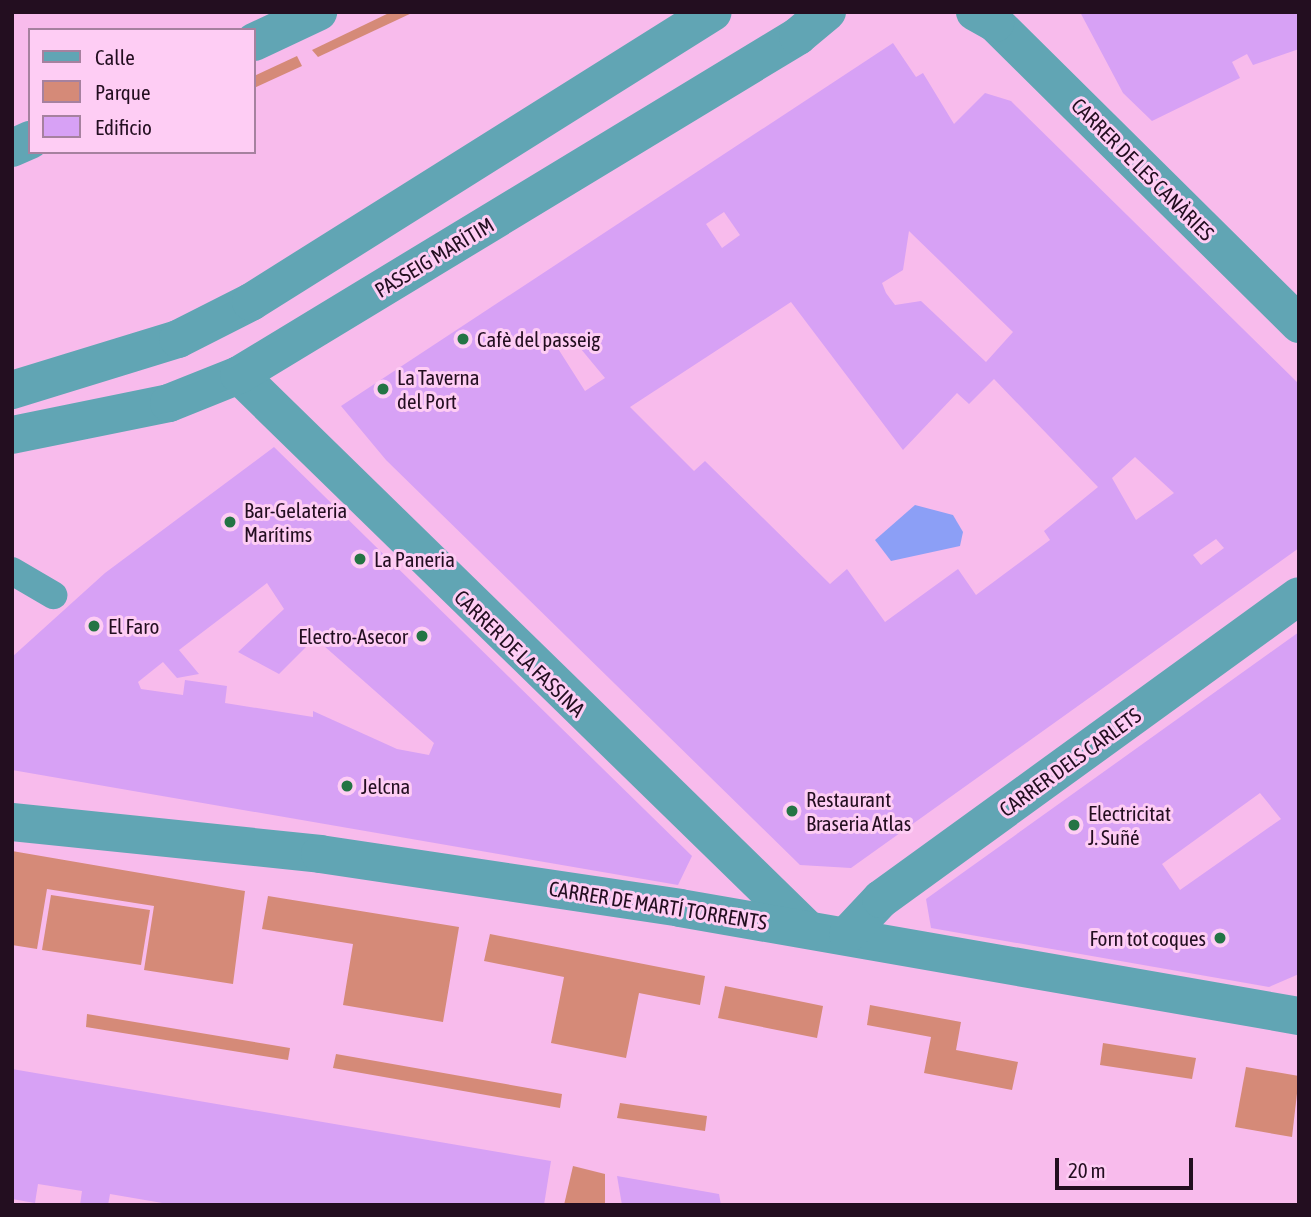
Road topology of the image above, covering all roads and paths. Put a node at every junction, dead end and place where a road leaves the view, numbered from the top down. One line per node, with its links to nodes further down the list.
1 (318, 12): 5 (street)
2 (713, 12): 10 (street)
3 (827, 12): 9 (street, PASSEIG MARÍTIM)
4 (987, 16): 8 (street, CARRER DE LES CANÀRIES)
5 (256, 41)
6 (28, 141): 7 (street)
7 (12, 148)
8 (1299, 324)
9 (239, 375): 11 (street, PASSEIG MARÍTIM); 16 (street, CARRER DE LA FASSINA)
10 (12, 390)
11 (12, 435)
12 (12, 571): 13 (lane)
13 (53, 595)
14 (1299, 596): 17 (street, CARRER DELS CARLETS)
15 (12, 821): 16 (street, CARRER DE MARTÍ TORRENTS)
16 (805, 927): 17 (street, CARRER DE MARTÍ TORRENTS)
17 (848, 934): 18 (street, CARRER DE MARTÍ TORRENTS)
18 (1299, 1016)

